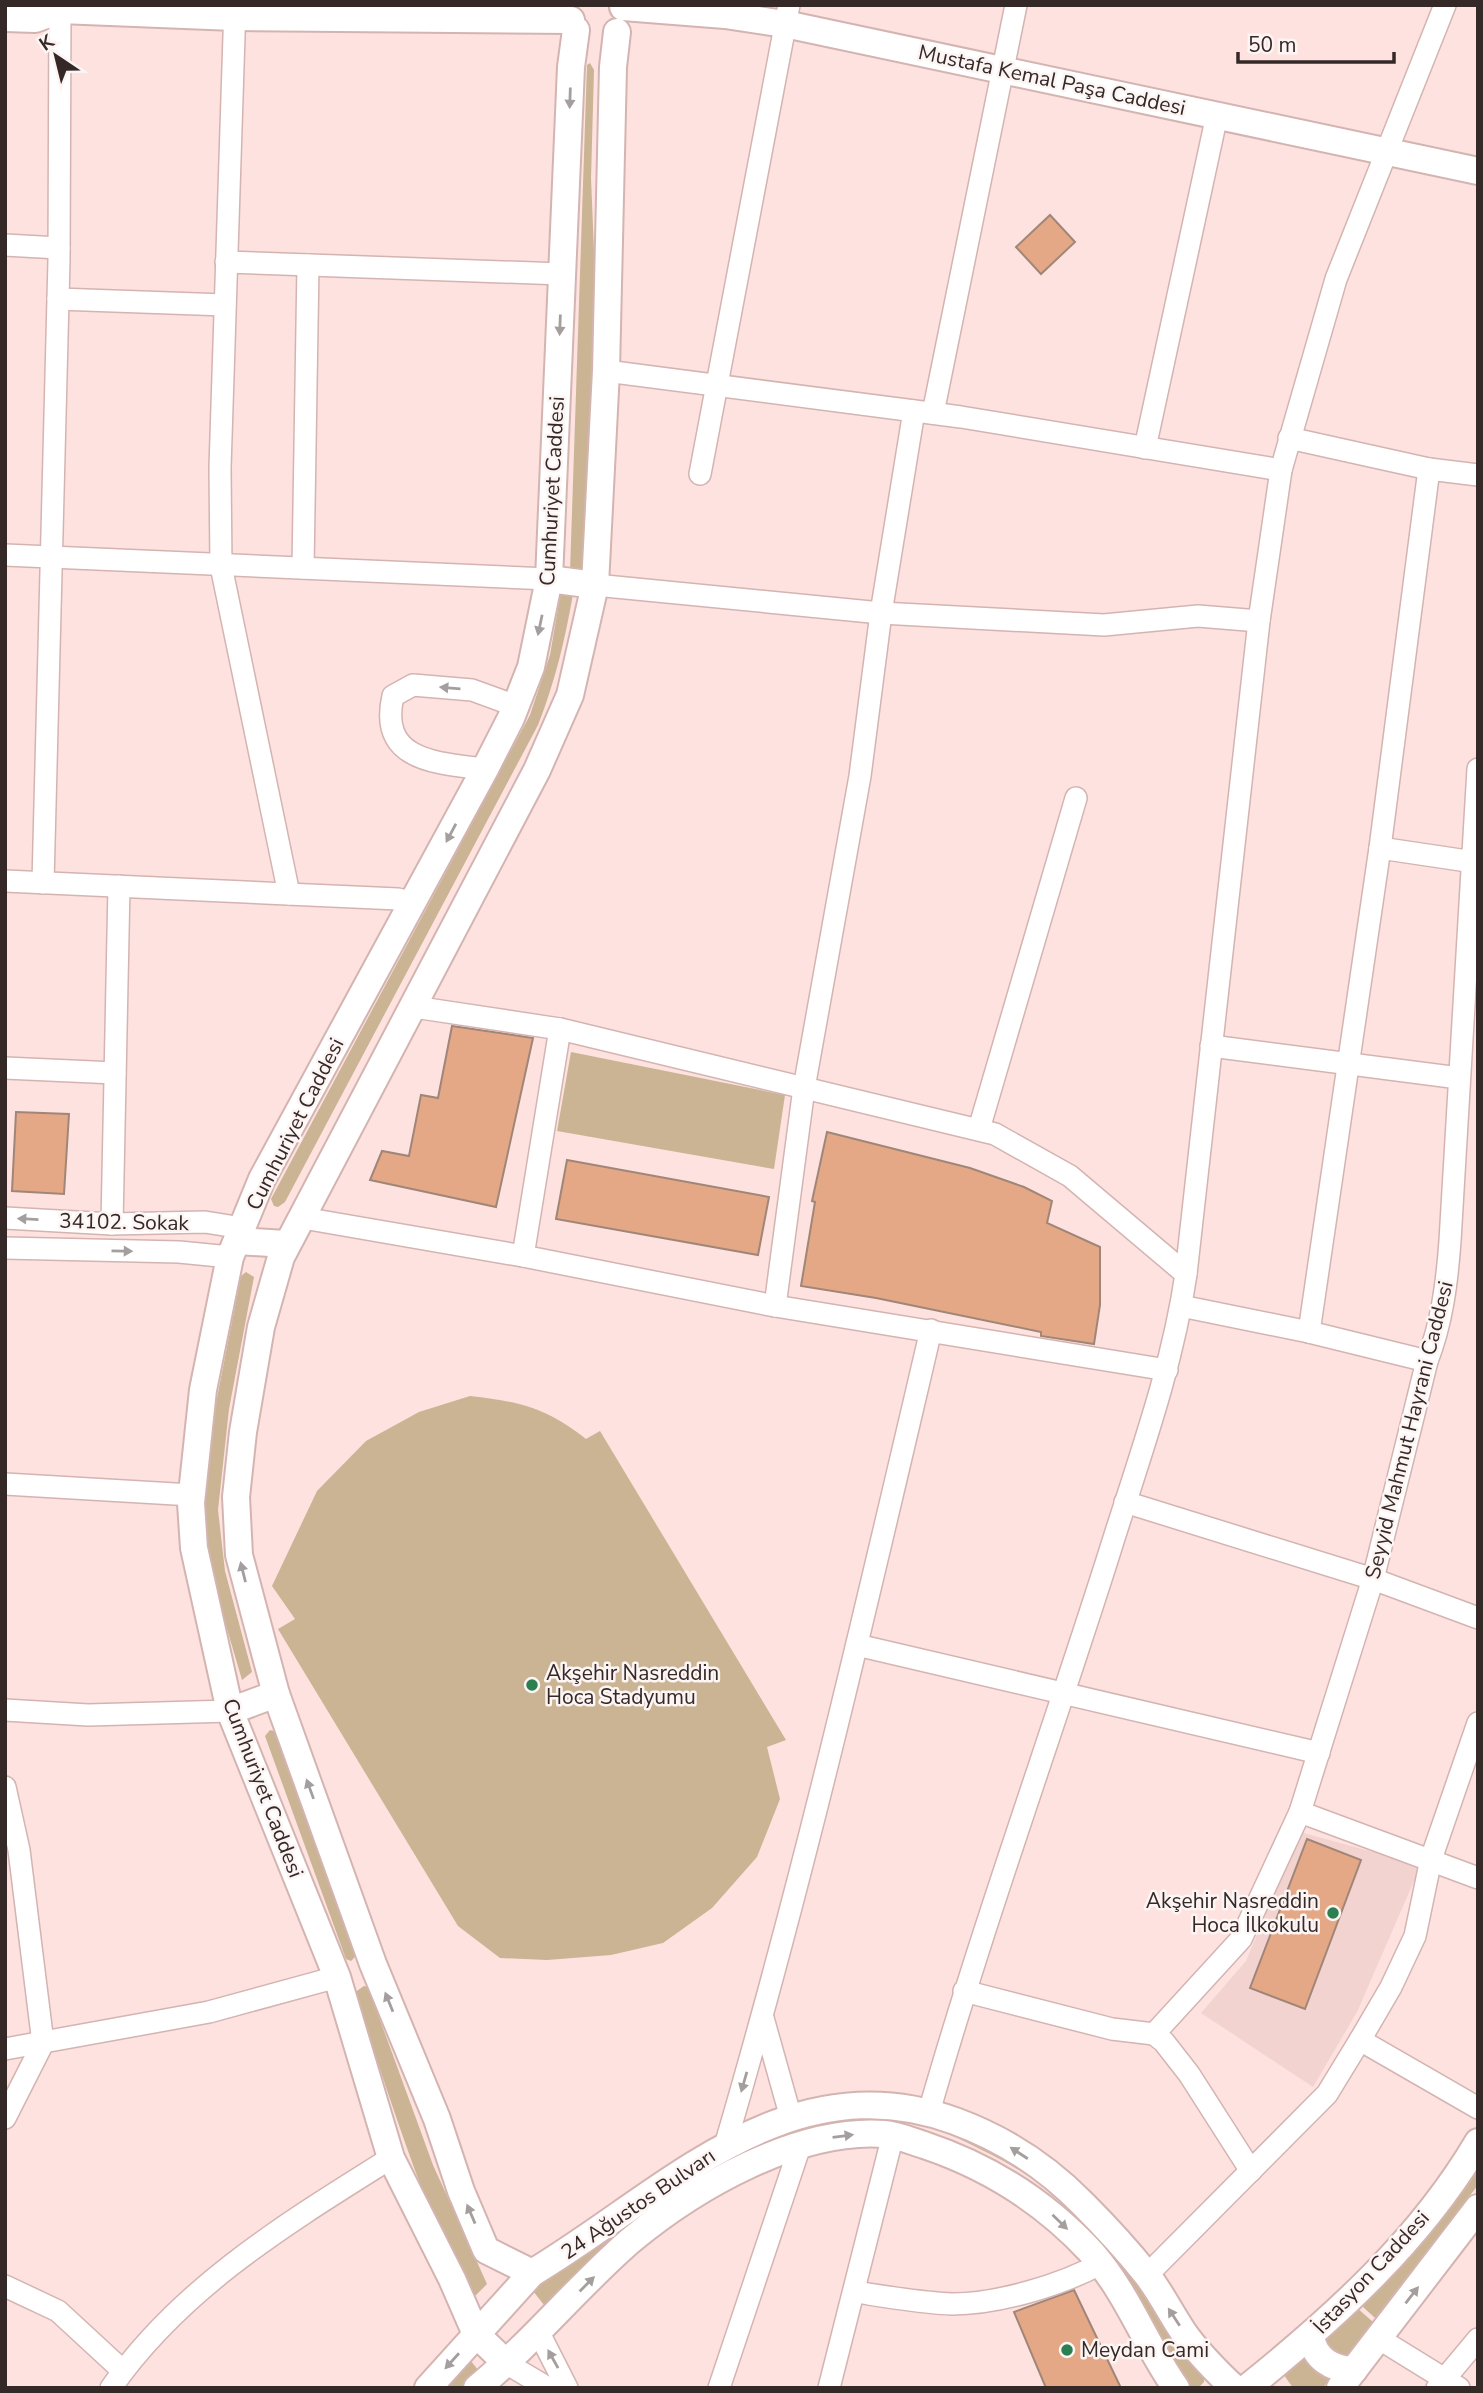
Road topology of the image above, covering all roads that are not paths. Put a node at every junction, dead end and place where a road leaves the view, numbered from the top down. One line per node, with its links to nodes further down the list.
1 (1016, 5): 10 (street)
2 (1446, 5): 12 (street)
3 (622, 6): 6 (main road, Mustafa Kemal Paşa Caddesi); 9 (main road, Cumhuriyet Caddesi)
4 (57, 7): 5 (main road); 7 (main road); 15 (street)
5 (234, 11): 8 (main road); 16 (street)
6 (787, 15): 10 (main road, Mustafa Kemal Paşa Caddesi); 22 (street)
7 (5, 18)
8 (573, 19): 9 (main road); 18 (main road, Cumhuriyet Caddesi, one-way to 18)
9 (617, 33): 21 (main road, Cumhuriyet Caddesi)
10 (1004, 69): 11 (main road, Mustafa Kemal Paşa Caddesi); 23 (street)
11 (1217, 115): 12 (main road, Mustafa Kemal Paşa Caddesi); 25 (street)
12 (1388, 153): 13 (main road, Mustafa Kemal Paşa Caddesi); 24 (street)
13 (1478, 171)
14 (5, 245): 15 (street)
15 (59, 248): 19 (street)
16 (226, 262): 17 (street); 20 (street)
17 (308, 265): 18 (street); 33 (street)
18 (562, 274): 34 (main road, Cumhuriyet Caddesi, one-way to 34)
19 (58, 299): 20 (street); 31 (street)
20 (225, 305): 32 (street)
21 (606, 371): 22 (street); 35 (main road, Cumhuriyet Caddesi)
22 (715, 385): 23 (street); 28 (street)
23 (924, 412): 25 (street); 36 (street)
24 (1289, 438): 26 (street); 27 (street)
25 (1145, 448): 27 (street)
26 (1429, 469): 29 (street); 42 (street)
27 (1280, 470): 37 (street)
28 (700, 474)
29 (1478, 475)
30 (5, 555): 31 (street)
31 (51, 556): 32 (street); 45 (street)
32 (221, 566): 33 (street); 47 (street)
33 (303, 568): 34 (street)
34 (549, 579): 35 (main road); 38 (main road, Cumhuriyet Caddesi, one-way to 38)
35 (595, 585): 36 (street); 50 (main road, Cumhuriyet Caddesi)
36 (881, 613): 37 (street); 56 (street)
37 (1259, 621): 52 (street)
38 (516, 706): 39 (main road, Cumhuriyet Caddesi); 39 (street, one-way to 39)
39 (485, 769): 48 (main road, Cumhuriyet Caddesi, one-way to 48)
40 (1478, 769): 43 (street, Seyyid Mahmut Hayrani Caddesi)
41 (1076, 797): 58 (street)
42 (1380, 848): 43 (street); 53 (street)
43 (1474, 862): 49 (street, Seyyid Mahmut Hayrani Caddesi)
44 (5, 881): 45 (street)
45 (43, 883): 46 (street)
46 (119, 886): 47 (street); 55 (street)
47 (289, 894): 48 (street)
48 (413, 903): 62 (main road, Cumhuriyet Caddesi)
49 (1474, 931): 57 (street, Seyyid Mahmut Hayrani Caddesi)
50 (414, 1007): 51 (street); 60 (main road, Cumhuriyet Caddesi)
51 (560, 1029): 56 (street); 65 (street)
52 (1212, 1046): 53 (street); 66 (street)
53 (1349, 1065): 57 (street); 70 (street)
54 (5, 1068): 55 (street)
55 (115, 1073): 61 (street)
56 (804, 1088): 58 (street); 67 (street)
57 (1465, 1093): 71 (street, Seyyid Mahmut Hayrani Caddesi)
58 (979, 1129): 66 (street)
59 (5, 1218): 61 (street, 34102. Sokak, one-way to 59)
60 (303, 1218): 63 (main road, Cumhuriyet Caddesi); 65 (street)
61 (112, 1224): 62 (street, 34102. Sokak)
62 (236, 1242): 63 (main road); 64 (street, 34102. Sokak, one-way to 62); 74 (main road, Cumhuriyet Caddesi)
63 (286, 1244): 79 (main road, Cumhuriyet Caddesi, one-way to 63)
64 (5, 1248)
65 (523, 1256): 67 (street)
66 (1186, 1274): 68 (street)
67 (775, 1306): 69 (street)
68 (1181, 1306): 70 (street); 72 (street)
69 (931, 1330): 72 (street); 78 (street)
70 (1309, 1332): 71 (street)
71 (1427, 1362): 76 (street, Seyyid Mahmut Hayrani Caddesi)
72 (1167, 1370): 75 (street)
73 (5, 1484): 74 (street)
74 (192, 1495): 82 (main road, Cumhuriyet Caddesi)
75 (1125, 1502): 76 (street); 80 (street)
76 (1373, 1579): 77 (street); 84 (street, Seyyid Mahmut Hayrani Caddesi)
77 (1478, 1618)
78 (857, 1645): 80 (street); 92 (street)
79 (276, 1694): 82 (main road); 89 (main road, Cumhuriyet Caddesi, one-way to 79)
80 (1064, 1695): 84 (street); 91 (street)
81 (5, 1710): 82 (street)
82 (230, 1711): 90 (main road, Cumhuriyet Caddesi)
83 (1478, 1723): 87 (street)
84 (1319, 1753): 86 (street, Seyyid Mahmut Hayrani Caddesi)
85 (5, 1787): 95 (street)
86 (1300, 1812): 87 (street); 93 (street, Seyyid Mahmut Hayrani Caddesi)
87 (1431, 1859): 88 (street); 94 (street)
88 (1478, 1878)
89 (373, 1964): 90 (main road); 108 (main road, Cumhuriyet Caddesi, one-way to 89)
90 (337, 1977): 95 (street); 105 (main road, Cumhuriyet Caddesi)
91 (964, 1991): 93 (street); 98 (street)
92 (763, 2018): 100 (street); 104 (street, one-way to 104)
93 (1154, 2034): 106 (street)
94 (1360, 2040): 97 (street); 106 (street)
95 (43, 2043): 96 (street); 99 (street)
96 (5, 2049)
97 (1478, 2108)
98 (929, 2112): 100 (main road, 24 Ağustos Bulvarı); 111 (main road, 24 Ağustos Bulvarı, one-way to 98)
99 (5, 2118)
100 (792, 2119): 104 (main road, 24 Ağustos Bulvarı)
101 (893, 2135): 103 (main road, 24 Ağustos Bulvarı, one-way to 101); 109 (main road, 24 Ağustos Bulvarı, one-way to 109); 113 (street)
102 (1478, 2142): 117 (main road, İstasyon Caddesi)
103 (801, 2143): 115 (main road, 24 Ağustos Bulvarı, one-way to 103); 129 (street)
104 (725, 2146): 110 (main road, 24 Ağustos Bulvarı)
105 (391, 2158): 116 (main road, Cumhuriyet Caddesi); 121 (street)
106 (1251, 2171): 111 (street)
107 (1477, 2210): 118 (main road, İstasyon Caddesi, one-way to 107)
108 (486, 2250): 110 (main road); 114 (main road, Cumhuriyet Caddesi)
109 (1100, 2264): 113 (street); 131 (main road, 24 Ağustos Bulvarı)
110 (522, 2269): 114 (main road, 24 Ağustos Bulvarı)
111 (1147, 2275): 132 (main road, 24 Ağustos Bulvarı, one-way to 111)
112 (5, 2286): 121 (street)
113 (856, 2292): 130 (street)
114 (513, 2293): 115 (main road, Cumhuriyet Caddesi); 116 (main road, 24 Ağustos Bulvarı)
115 (538, 2331): 120 (main road, 24 Ağustos Bulvarı); 128 (street, one-way to 115)
116 (475, 2334): 120 (main road); 125 (main road, 24 Ağustos Bulvarı, one-way to 125)
117 (1311, 2336): 122 (main road); 124 (main road, İstasyon Caddesi)
118 (1378, 2338): 122 (main road, İstasyon Caddesi); 123 (street)
119 (1478, 2339): 123 (street)
120 (506, 2363): 126 (main road); 127 (street)
121 (117, 2379)
122 (1347, 2379)
123 (1447, 2385)
124 (1250, 2387): 132 (main road)
125 (428, 2388)
126 (477, 2388)
127 (548, 2388)
128 (567, 2388)
129 (719, 2388)
130 (830, 2388)
131 (1176, 2388)
132 (1234, 2388)

